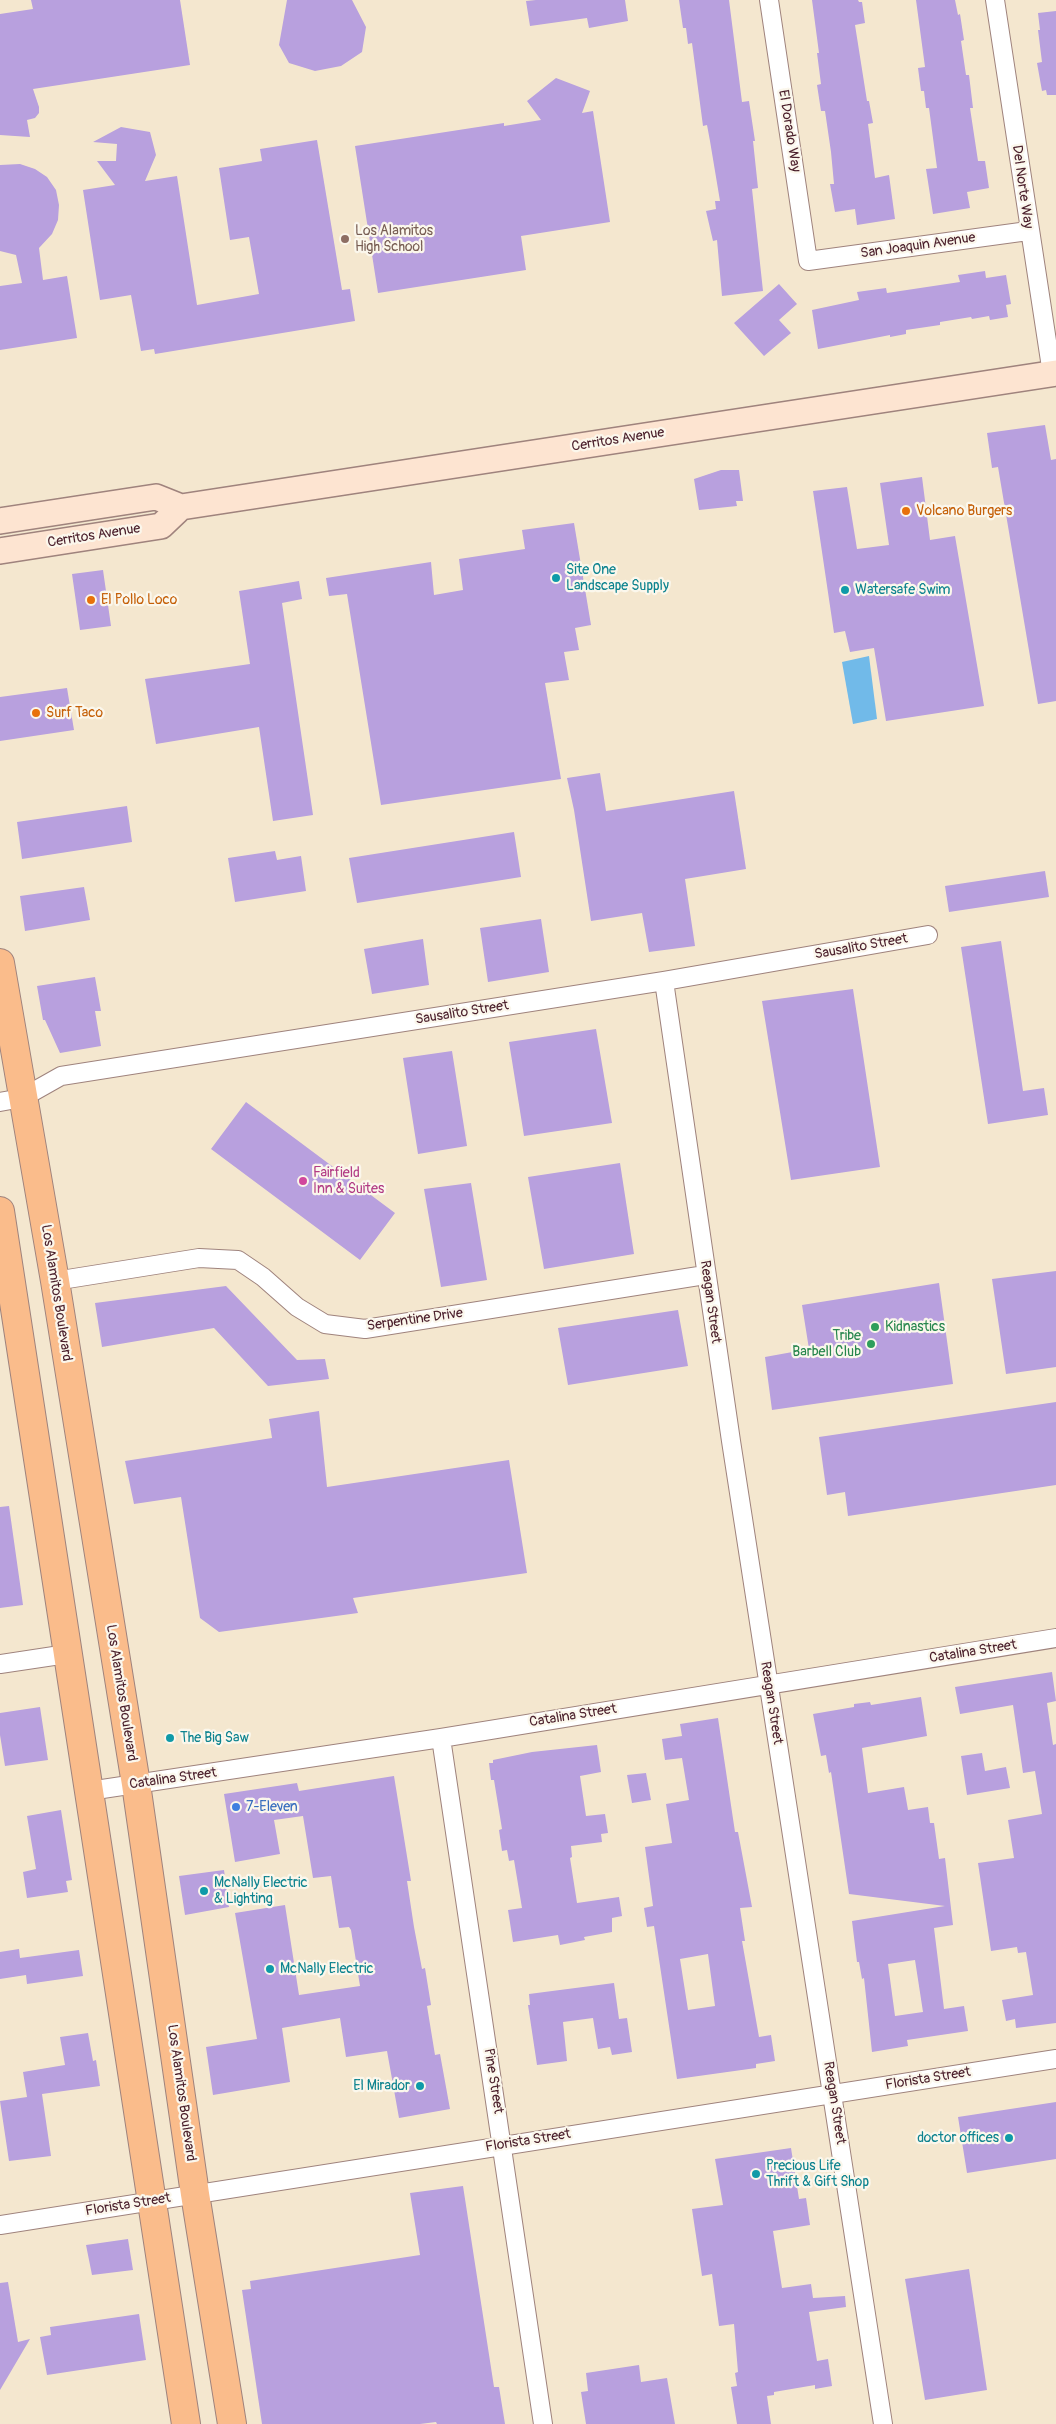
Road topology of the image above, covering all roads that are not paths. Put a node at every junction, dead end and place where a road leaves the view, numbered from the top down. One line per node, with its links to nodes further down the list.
1 (769, 0): 4 (street, El Dorado Way)
2 (994, 0): 3 (street, Del Norte Way)
3 (1028, 231): 4 (street, San Joaquin Avenue); 5 (street, Del Norte Way)
4 (808, 261)
5 (1054, 373): 6 (main road, Cerritos Avenue)
6 (180, 507): 7 (main road); 8 (main road, Cerritos Avenue)
7 (0, 520)
8 (0, 551)
9 (928, 935): 11 (street, Sausalito Street)
10 (0, 963): 12 (main road, Los Alamitos Boulevard)
11 (664, 981): 12 (street, Sausalito Street); 14 (street, Reagan Street)
12 (11, 1100): 15 (main road, Los Alamitos Boulevard)
13 (0, 1211): 17 (main road)
14 (706, 1275): 15 (street, Serpentine Drive); 19 (street, Reagan Street)
15 (55, 1282): 21 (main road, Los Alamitos Boulevard)
16 (1056, 1638): 19 (street, Catalina Street)
17 (67, 1654): 18 (street); 22 (main road)
18 (0, 1664)
19 (768, 1685): 20 (street, Catalina Street); 24 (street, Reagan Street)
20 (441, 1738): 21 (street, Catalina Street); 25 (street, Pine Street)
21 (136, 1784): 22 (street, Catalina Street); 26 (main road, Los Alamitos Boulevard)
22 (89, 1791): 27 (main road)
23 (1056, 2059): 24 (street, Florista Street)
24 (833, 2094): 25 (street, Florista Street); 32 (street, Reagan Street)
25 (502, 2145): 26 (street, Florista Street); 31 (street, Pine Street)
26 (196, 2194): 27 (street, Florista Street); 30 (main road, Los Alamitos Boulevard)
27 (151, 2201): 28 (street, Florista Street); 29 (main road)
28 (0, 2225)
29 (186, 2424)
30 (232, 2424)
31 (543, 2424)
32 (883, 2424)

